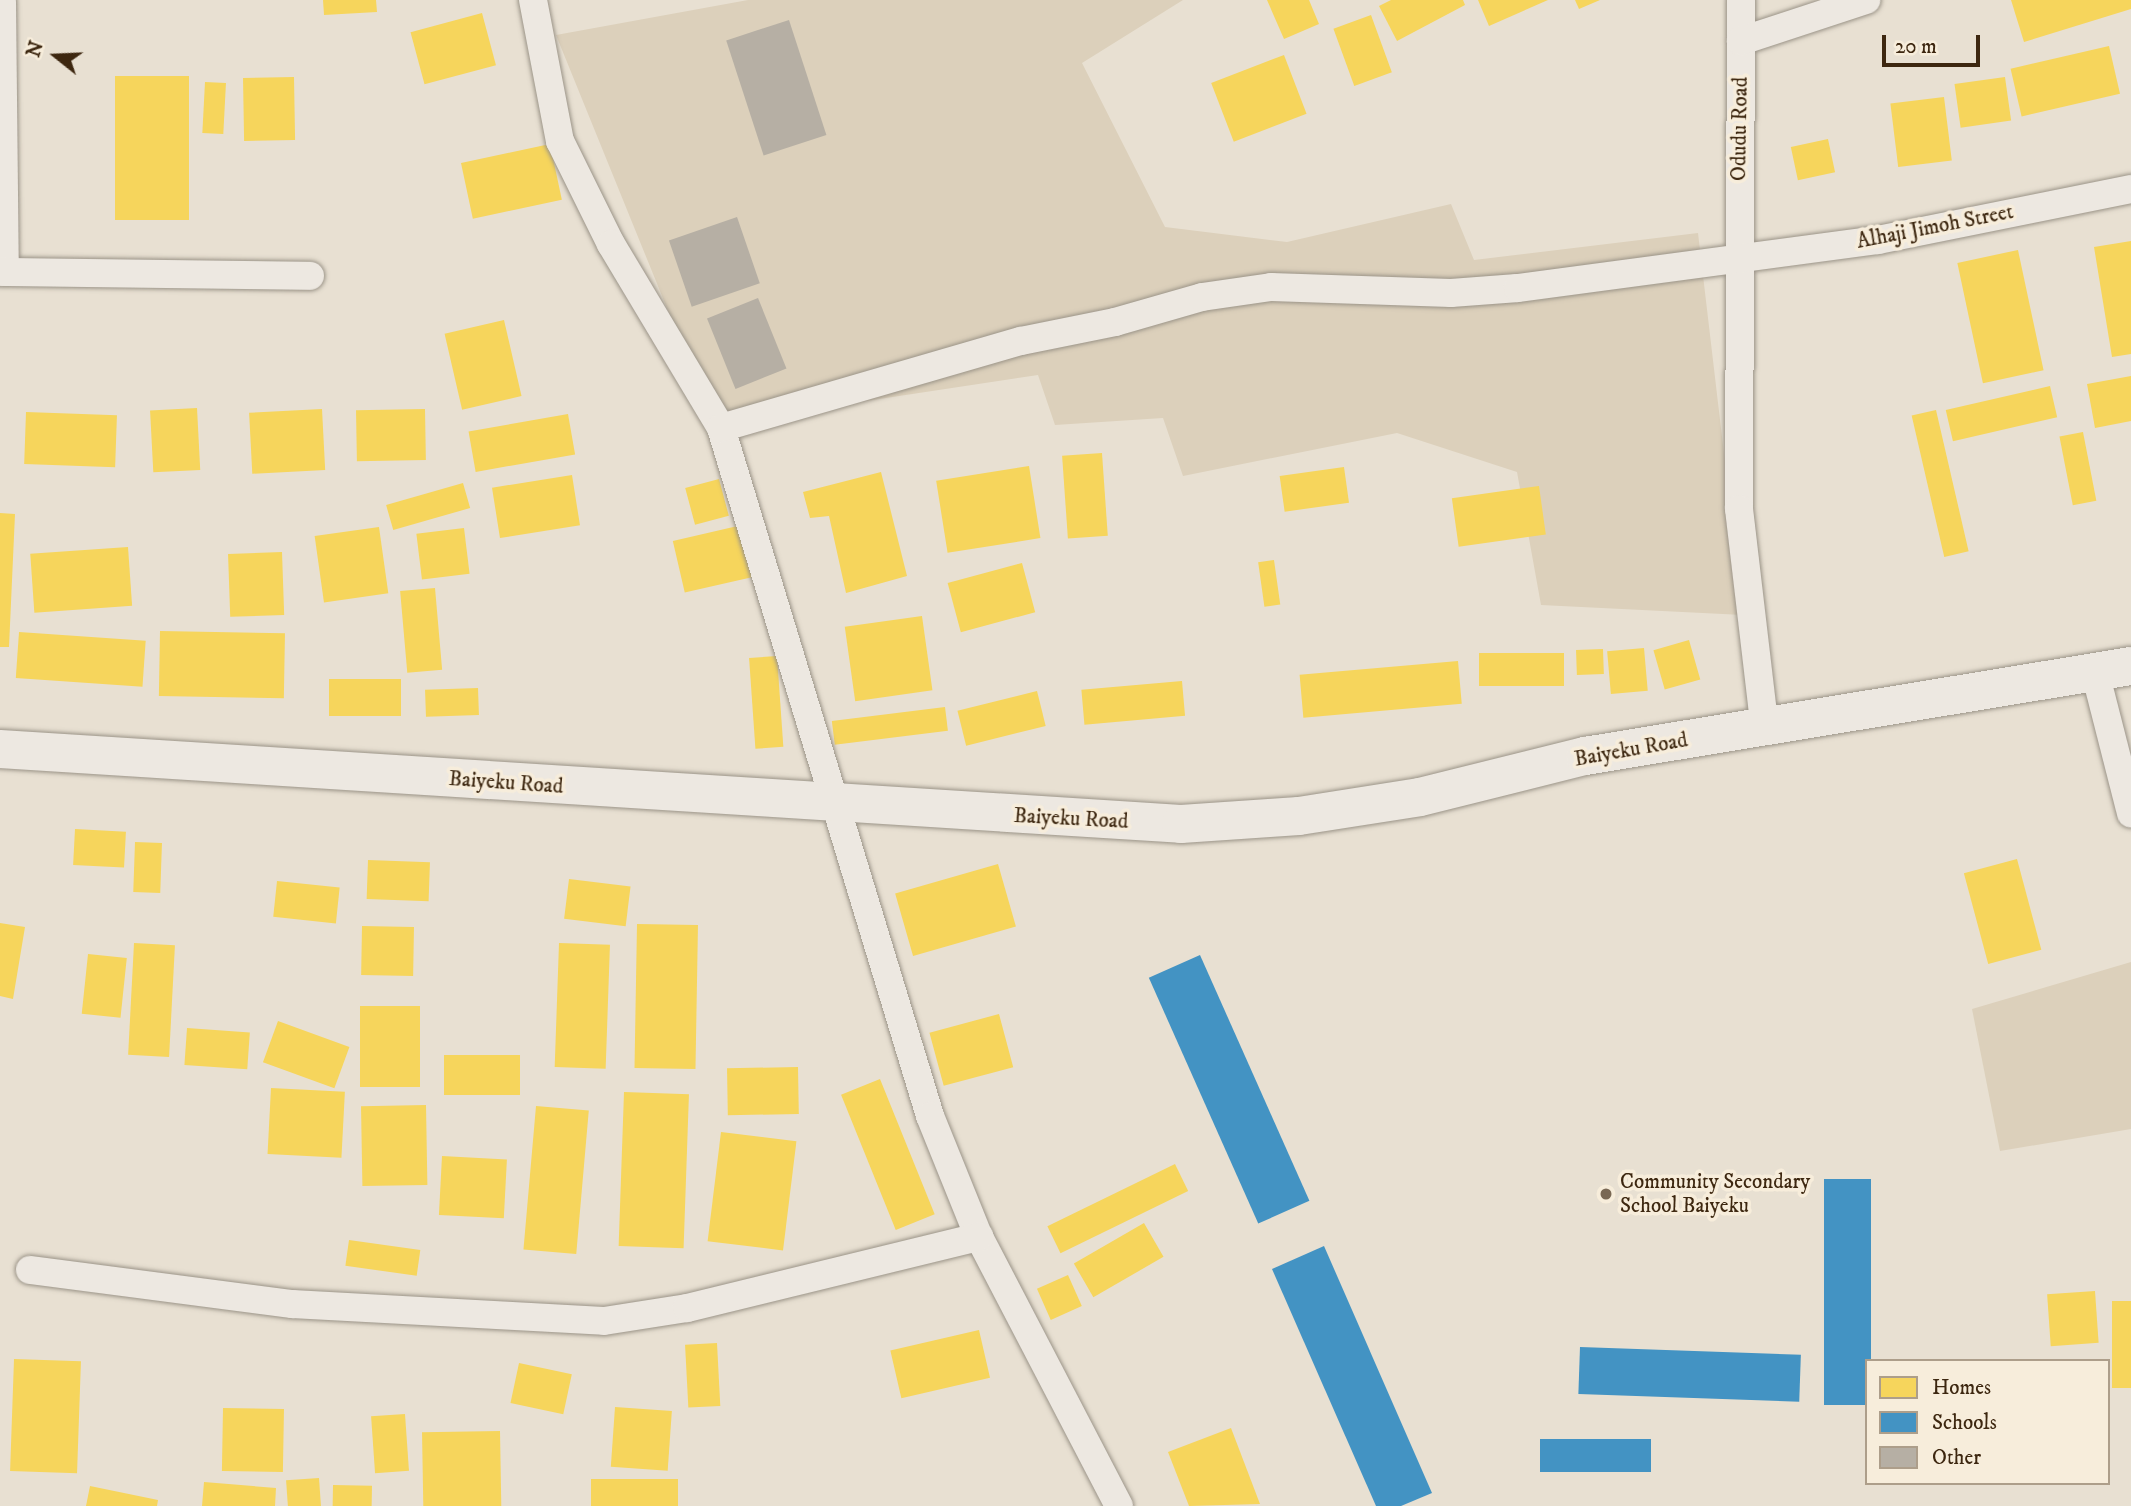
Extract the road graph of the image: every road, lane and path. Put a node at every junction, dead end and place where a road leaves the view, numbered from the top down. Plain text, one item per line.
1 (533, 0) edge
2 (1741, 0) edge
3 (1866, 0) edge
4 (2, 2) edge
5 (1741, 41) junction
6 (2131, 189) edge
7 (1738, 259) junction
8 (2, 272) edge
9 (310, 276) dead end
10 (720, 428) junction
11 (2113, 669) edge
12 (1765, 729) junction
13 (0, 749) edge
14 (835, 805) junction
15 (2131, 813) edge
16 (979, 1237) junction
17 (30, 1270) dead end
18 (1119, 1506) edge

1 - 10 street
2 - 5 street, Odudu Road
3 - 5 street
4 - 8 street
5 - 7 street, Odudu Road
6 - 7 street, Alhaji Jimoh Street
7 - 10 street, Alhaji Jimoh Street
7 - 12 street, Odudu Road
8 - 9 street
10 - 14 street
11 - 12 main road, Baiyeku Road
11 - 15 street
12 - 14 main road, Baiyeku Road
13 - 14 main road, Baiyeku Road
14 - 16 street
16 - 17 street
16 - 18 street

